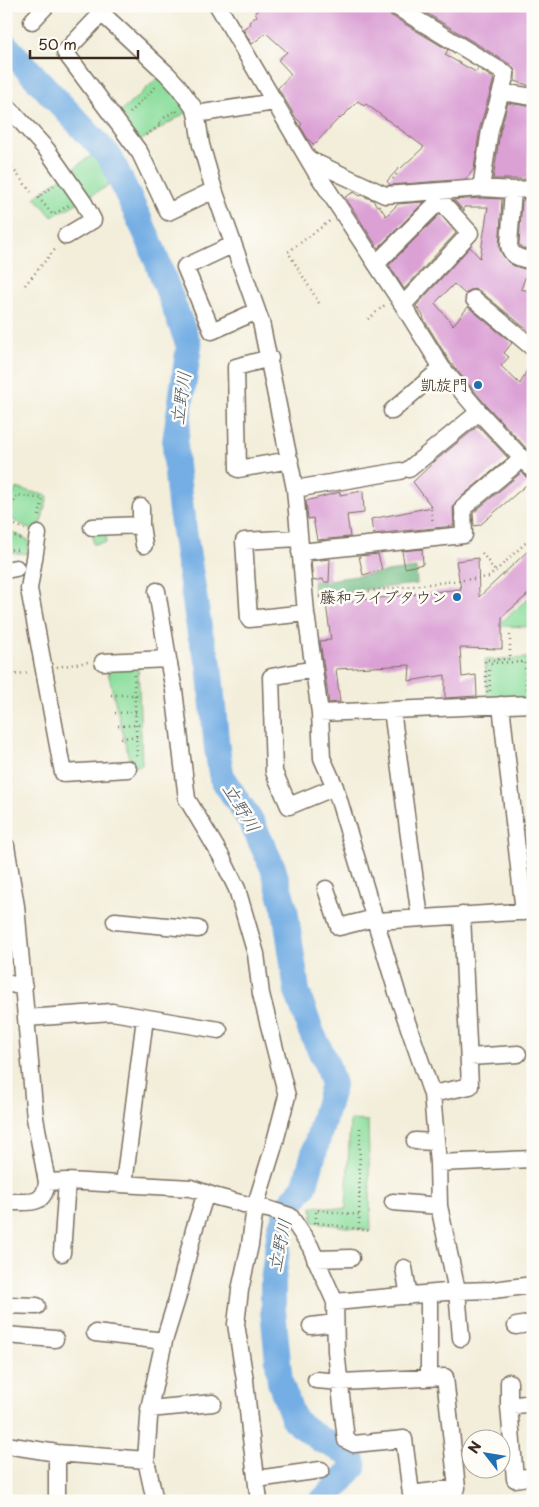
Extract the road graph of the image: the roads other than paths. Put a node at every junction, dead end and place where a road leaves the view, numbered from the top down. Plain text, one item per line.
1 (46, 6) edge
2 (218, 6) edge
3 (395, 6) edge
4 (97, 10) edge
5 (32, 21) dead end
6 (501, 92) junction
7 (533, 97) edge
8 (274, 102) junction
9 (6, 105) edge
10 (196, 114) junction
11 (308, 158) junction
12 (481, 188) junction
13 (533, 189) edge
14 (214, 190) junction
15 (513, 190) junction
16 (440, 196) junction
17 (66, 236) road end
18 (232, 245) junction
19 (533, 261) edge
20 (376, 264) junction
21 (474, 299) dead end
22 (400, 300) junction
23 (258, 311) junction
24 (533, 348) edge
25 (270, 358) junction
26 (442, 368) junction
27 (392, 411) dead end
28 (479, 412) junction
29 (290, 460) junction
30 (527, 465) edge
31 (295, 489) junction
32 (141, 507) dead end
33 (142, 525) junction
34 (92, 527) dead end
35 (32, 533) road end
36 (144, 544) dead end
37 (300, 545) junction
38 (157, 591) dead end
39 (306, 606) junction
40 (168, 659) junction
41 (103, 662) dead end
42 (314, 669) junction
43 (529, 697) edge
44 (492, 701) junction
45 (392, 710) junction
46 (320, 713) junction
47 (133, 764) road end
48 (335, 787) junction
49 (6, 846) edge
50 (8, 863) edge
51 (326, 889) dead end
52 (528, 911) edge
53 (462, 915) junction
54 (420, 918) junction
55 (376, 919) junction
56 (116, 921) dead end
57 (198, 928) dead end
58 (6, 983) edge
59 (24, 987) junction
60 (26, 1018) junction
61 (145, 1018) junction
62 (219, 1030) dead end
63 (518, 1054) dead end
64 (469, 1057) junction
65 (432, 1094) junction
66 (415, 1141) dead end
67 (435, 1142) junction
68 (533, 1159) edge
69 (438, 1164) junction
70 (68, 1181) junction
71 (47, 1182) junction
72 (124, 1184) junction
73 (206, 1193) junction
74 (6, 1202) edge
75 (393, 1202) dead end
76 (439, 1206) junction
77 (261, 1208) junction
78 (62, 1253) dead end
79 (352, 1258) dead end
80 (315, 1259) junction
81 (404, 1268) dead end
82 (533, 1285) edge
83 (457, 1291) junction
84 (429, 1294) junction
85 (409, 1296) junction
86 (335, 1302) junction
87 (6, 1305) edge
88 (36, 1306) dead end
89 (335, 1323) junction
90 (533, 1323) edge
91 (311, 1326) dead end
92 (516, 1326) dead end
93 (95, 1333) dead end
94 (6, 1334) edge
95 (461, 1338) dead end
96 (55, 1339) dead end
97 (164, 1341) junction
98 (429, 1377) junction
99 (316, 1380) dead end
100 (341, 1382) junction
101 (509, 1382) dead end
102 (213, 1403) dead end
103 (533, 1404) edge
104 (509, 1406) junction
105 (149, 1409) junction
106 (6, 1445) edge
107 (57, 1453) junction
108 (146, 1460) junction
109 (321, 1470) dead end
110 (533, 1476) edge
111 (257, 1478) junction
112 (57, 1501) edge
113 (155, 1501) edge
114 (259, 1501) edge

1 - 5 street
2 - 8 street
3 - 6 street
4 - 10 street
4 - 14 street
6 - 7 street
6 - 12 street
8 - 10 street
8 - 11 street
9 - 17 street
10 - 14 street
11 - 16 street
11 - 20 street
12 - 15 street
12 - 16 street
13 - 15 street
14 - 18 street
15 - 19 street
16 - 20 street
16 - 22 street
18 - 23 street
18 - 23 street
20 - 22 street
21 - 24 street
22 - 26 street
23 - 25 street
25 - 29 street
25 - 29 street
26 - 27 street
26 - 28 street
28 - 30 street
28 - 31 street
29 - 31 street
30 - 37 street
31 - 37 street
32 - 33 street
33 - 34 street
33 - 36 street
35 - 47 street
37 - 39 street
37 - 39 street
38 - 40 street
39 - 42 street
40 - 41 street
40 - 77 street
42 - 46 street
42 - 48 street
43 - 44 street
44 - 45 street
44 - 52 street
45 - 46 street
45 - 54 street
46 - 48 street
48 - 55 street
49 - 50 street
50 - 59 street
51 - 55 street
52 - 53 street
53 - 54 street
53 - 64 street
54 - 55 street
55 - 65 street
56 - 57 street
58 - 59 street
59 - 60 street
60 - 61 street
60 - 71 street
61 - 62 street
61 - 72 street
63 - 64 street
64 - 65 street
65 - 67 street
66 - 67 street
67 - 69 street
68 - 69 street
69 - 76 street
70 - 71 street
70 - 72 street
70 - 78 street
71 - 74 street
72 - 73 street
73 - 77 street
73 - 97 street
75 - 76 street
76 - 83 street
77 - 80 street
77 - 111 street
79 - 80 street
80 - 86 street
81 - 85 street
82 - 83 street
83 - 84 street
83 - 95 street
84 - 85 street
84 - 98 street
85 - 86 street
86 - 89 street
87 - 88 street
89 - 91 street
89 - 100 street
90 - 92 street
93 - 97 street
94 - 96 street
97 - 105 street
98 - 100 street
98 - 100 street
99 - 100 street
101 - 104 street
102 - 105 street
103 - 104 street
104 - 110 street
105 - 108 street
106 - 107 street
107 - 108 street
107 - 112 street
108 - 113 street
109 - 111 street
111 - 114 street

